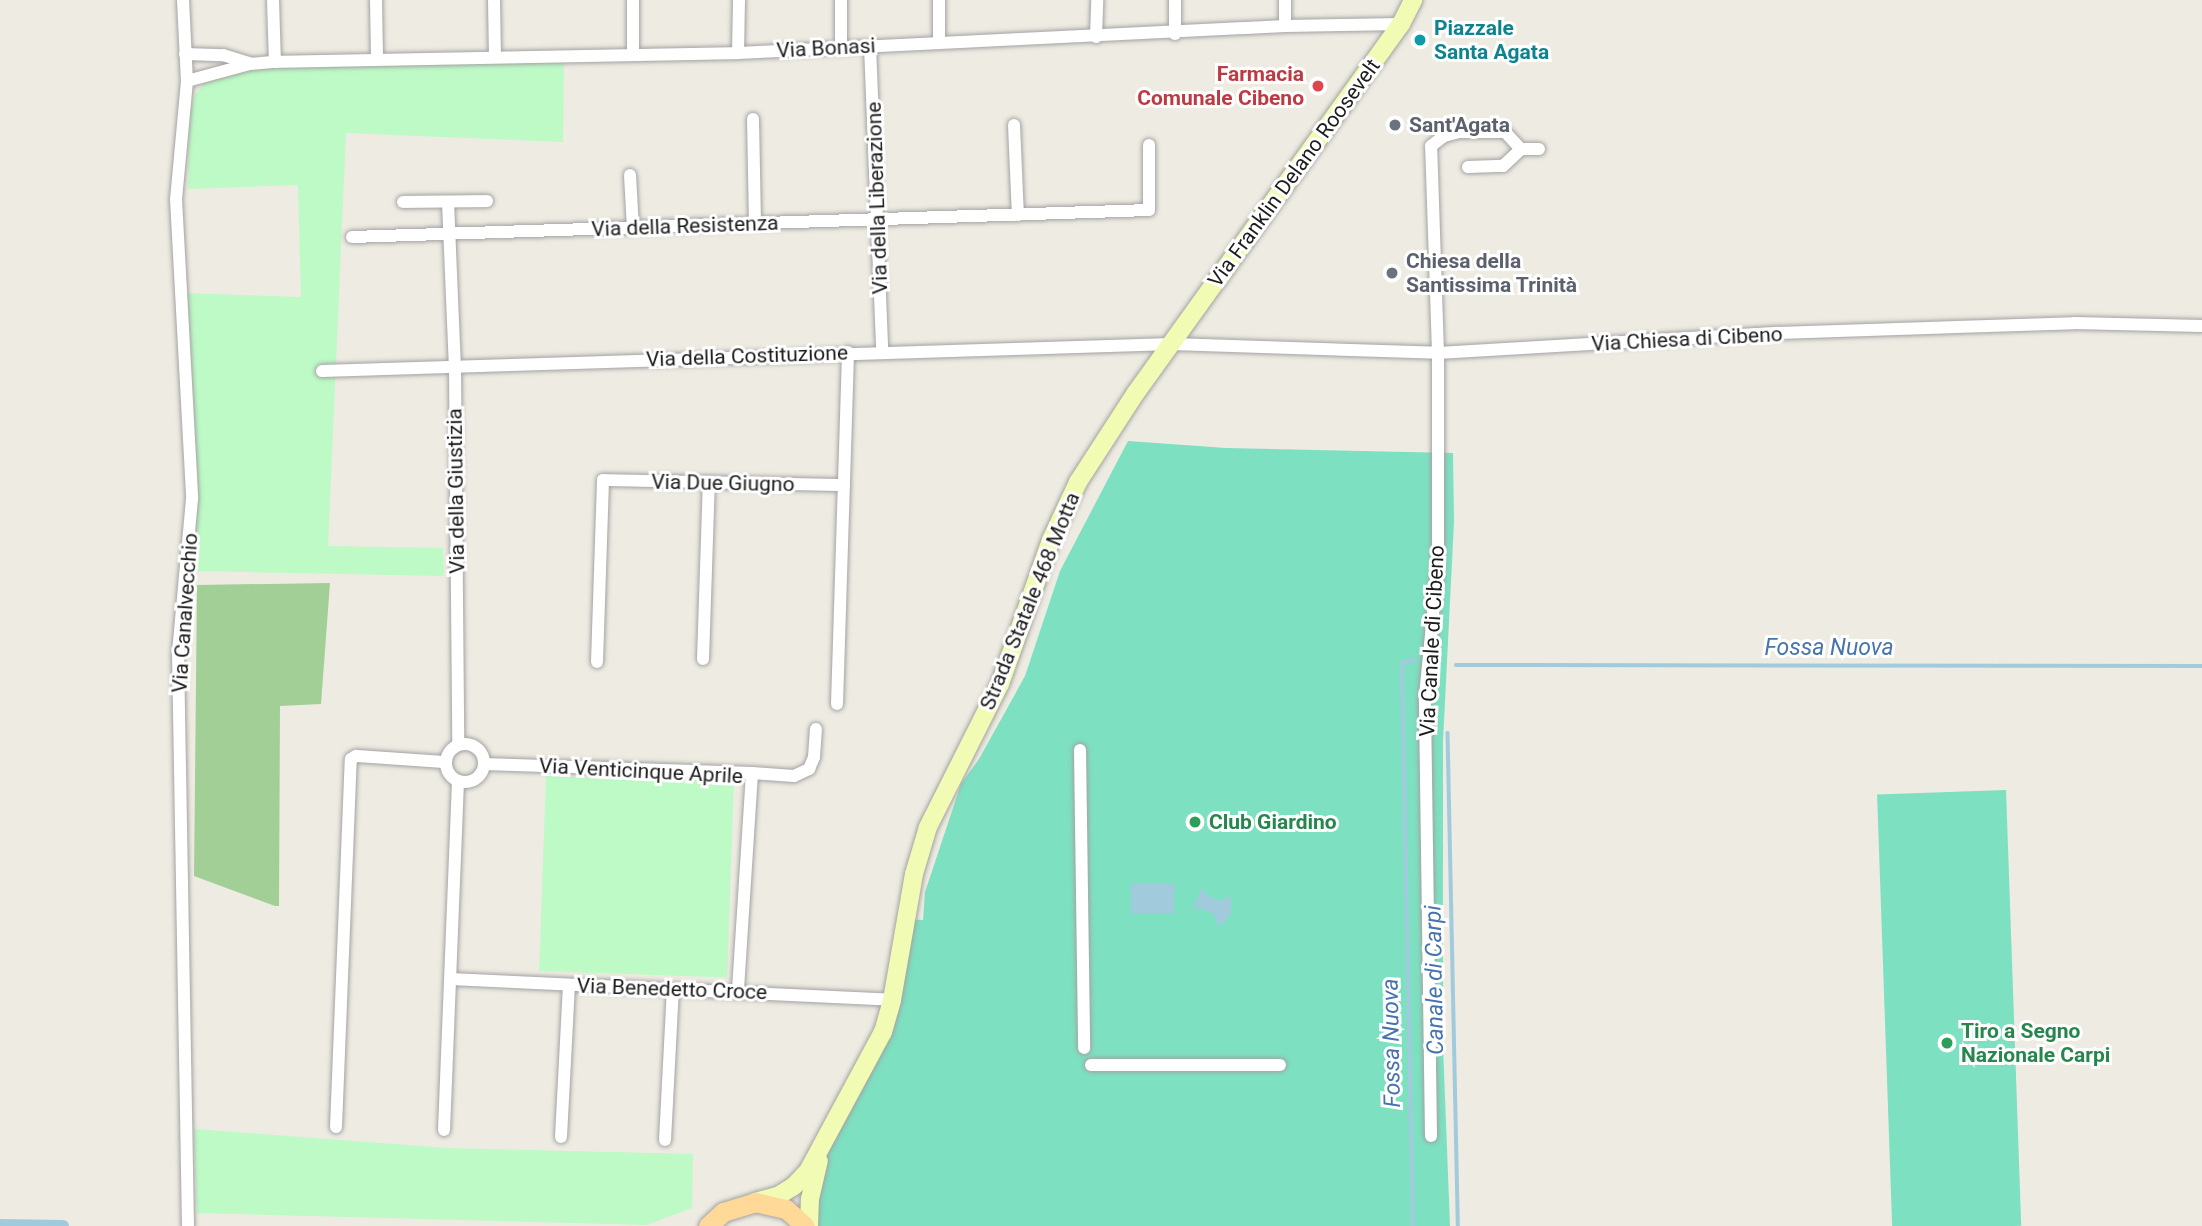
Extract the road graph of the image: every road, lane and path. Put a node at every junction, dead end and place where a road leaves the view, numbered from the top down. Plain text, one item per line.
1 (183, 0) edge
2 (273, 0) edge
3 (376, 0) edge
4 (495, 0) edge
5 (633, 0) edge
6 (739, 0) edge
7 (841, 0) edge
8 (939, 0) edge
9 (1097, 0) edge
10 (1175, 0) edge
11 (1285, 0) edge
12 (1413, 0) edge
13 (1401, 24) junction
14 (1285, 26) junction
15 (1175, 34) junction
16 (1096, 37) junction
17 (939, 43) junction
18 (870, 46) junction
19 (841, 47) junction
20 (738, 53) junction
21 (185, 54) junction
22 (633, 55) junction
23 (495, 57) junction
24 (377, 59) junction
25 (275, 62) junction
26 (250, 64) junction
27 (187, 81) junction
28 (753, 119) dead end
29 (1014, 125) dead end
30 (1149, 145) dead end
31 (1521, 149) junction
32 (1539, 149) dead end
33 (1468, 167) dead end
34 (630, 174) dead end
35 (487, 201) dead end
36 (403, 202) dead end
37 (448, 202) junction
38 (1018, 215) junction
39 (879, 219) junction
40 (755, 223) junction
41 (633, 228) junction
42 (448, 236) junction
43 (352, 237) dead end
44 (2202, 326) edge
45 (1172, 344) junction
46 (882, 351) junction
47 (848, 352) junction
48 (1438, 353) junction
49 (455, 368) junction
50 (322, 371) dead end
51 (709, 482) junction
52 (844, 485) junction
53 (703, 659) dead end
54 (597, 662) dead end
55 (837, 704) dead end
56 (816, 729) dead end
57 (458, 746) junction
58 (1080, 750) dead end
59 (445, 762) junction
60 (484, 764) junction
61 (752, 773) junction
62 (458, 781) junction
63 (451, 979) junction
64 (569, 985) junction
65 (673, 989) junction
66 (738, 991) junction
67 (892, 1000) junction
68 (1084, 1048) dead end
69 (1091, 1065) dead end
70 (1280, 1065) dead end
71 (336, 1126) dead end
72 (444, 1130) dead end
73 (1431, 1136) dead end
74 (561, 1137) dead end
75 (665, 1139) dead end
76 (822, 1149) junction
77 (755, 1202) junction
78 (188, 1222) edge
79 (708, 1226) edge
80 (807, 1226) edge

1 - 21 street, Via Canalvecchio
2 - 25 street
3 - 24 street
4 - 23 street
5 - 22 street
6 - 20 street
7 - 19 street
8 - 17 street
9 - 16 street
10 - 15 street
11 - 14 street
12 - 13 main road, Via Franklin Delano Roosevelt
13 - 14 street, Via Bonasi
13 - 45 main road, Via Franklin Delano Roosevelt
14 - 15 street, Via Bonasi
15 - 16 street, Via Bonasi
16 - 17 street, Via Bonasi
17 - 18 street, Via Bonasi
18 - 19 street, Via Bonasi
18 - 39 street, Via della Liberazione
19 - 20 street, Via Bonasi
20 - 22 street, Via Bonasi
21 - 26 street, Via Bonasi
21 - 27 street, Via Canalvecchio
22 - 23 street, Via Bonasi
23 - 24 street, Via Bonasi
24 - 25 street, Via Bonasi
25 - 26 street, Via Bonasi
26 - 27 street, Via Bonasi
27 - 78 street, Via Canalvecchio
28 - 40 street
29 - 38 street
30 - 38 street, Via della Resistenza
31 - 32 street
31 - 33 street
31 - 48 street, Via Canale di Cibeno
34 - 41 street
35 - 37 street
36 - 37 street
37 - 42 street, Via della Giustizia
38 - 39 street, Via della Resistenza
39 - 40 street, Via della Resistenza
39 - 46 street, Via della Liberazione
40 - 41 street, Via della Resistenza
41 - 42 street, Via della Resistenza
42 - 43 street, Via della Resistenza
42 - 49 street, Via della Giustizia
44 - 48 street, Via Chiesa di Cibeno
45 - 46 street, Via della Costituzione
45 - 48 street, Via Chiesa di Cibeno
45 - 67 main road, Strada Statale 468 Motta
46 - 47 street, Via della Costituzione
47 - 49 street, Via della Costituzione
47 - 52 street
48 - 73 street, Via Canale di Cibeno
49 - 50 street, Via della Costituzione
49 - 57 street, Via della Giustizia
51 - 52 street, Via Due Giugno
51 - 53 street
51 - 54 street, Via Due Giugno
52 - 55 street
56 - 61 street
57 - 59 street
57 - 60 street
58 - 68 street
59 - 62 street
59 - 71 street
60 - 61 street, Via Venticinque Aprile
60 - 62 street
61 - 66 street, Via Venticinque Aprile
62 - 63 street
63 - 64 street, Via Benedetto Croce
63 - 72 street
64 - 65 street, Via Benedetto Croce
64 - 74 street
65 - 66 street, Via Benedetto Croce
65 - 75 street
66 - 67 street, Via Benedetto Croce
67 - 76 main road, Strada Statale 468 Motta
69 - 70 street
76 - 77 main road
76 - 80 main road
77 - 79 main road
77 - 80 main road

